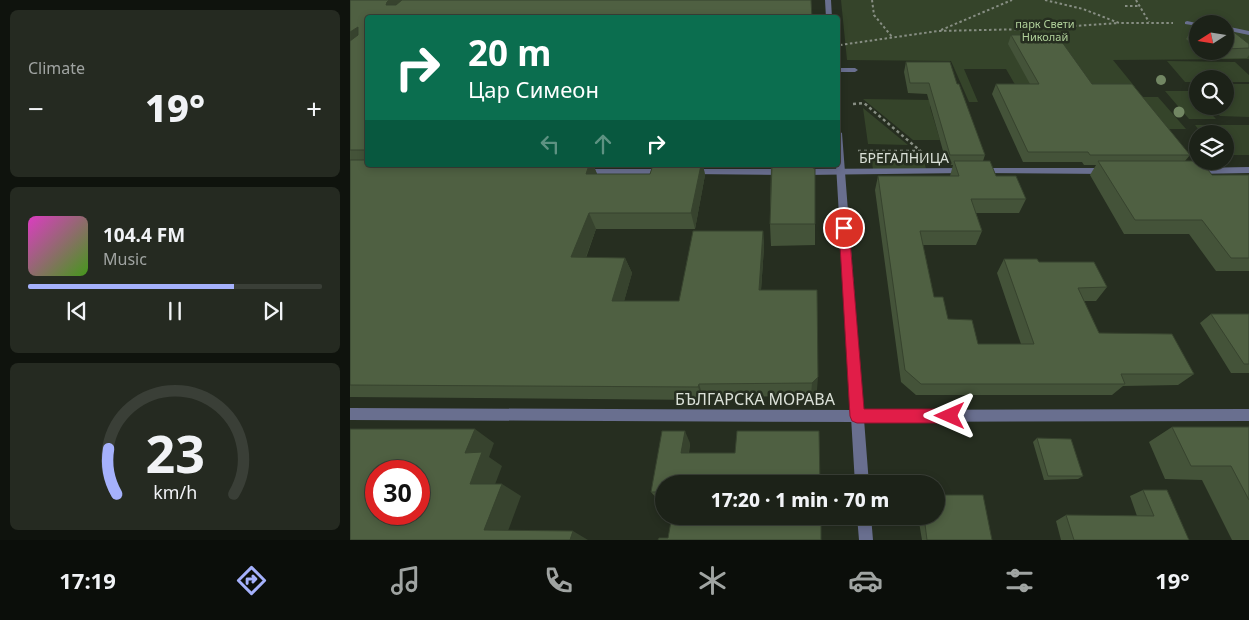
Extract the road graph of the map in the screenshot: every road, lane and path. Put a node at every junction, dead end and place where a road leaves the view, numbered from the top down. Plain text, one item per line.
1 (828, 0) edge
2 (872, 0) edge
3 (1012, 0) edge
4 (1045, 0) edge
5 (1136, 0) edge
6 (1125, 6) dead end
7 (1140, 6) junction
8 (829, 15) edge
9 (1149, 22) junction
10 (1119, 23) junction
11 (1187, 23) edge
12 (1234, 30) edge
13 (938, 31) junction
14 (1249, 33) edge
15 (893, 38) junction
16 (840, 45) dead end
17 (840, 70) edge
18 (855, 70) dead end
19 (853, 104) dead end
20 (858, 150) dead end
21 (921, 151) junction
22 (840, 167) edge
23 (1234, 170) edge
24 (1249, 170) edge
25 (934, 171) junction
26 (1111, 171) edge
27 (576, 172) edge
28 (674, 172) edge
29 (683, 172) edge
30 (840, 172) junction
31 (350, 414) edge
32 (1249, 415) edge
33 (857, 416) junction
34 (861, 475) edge
35 (865, 525) edge
36 (866, 540) edge

1 - 8 street
2 - 15 path
3 - 13 path
4 - 10 path
5 - 7 path
6 - 7 path
7 - 9 path
9 - 10 path
9 - 11 path
10 - 13 path
12 - 14 street
13 - 15 path
15 - 16 path
17 - 18 street
19 - 21 path
20 - 21 path
21 - 25 path
22 - 30 street
23 - 24 street
25 - 26 street, БРЕГАЛНИЦА
25 - 30 street, БРЕГАЛНИЦА
27 - 28 street
29 - 30 street, БРЕГАЛНИЦА
30 - 33 street
31 - 33 street, БЪЛГАРСКА МОРАВА
32 - 33 street, БЪЛГАРСКА МОРАВА
33 - 34 street
35 - 36 street

